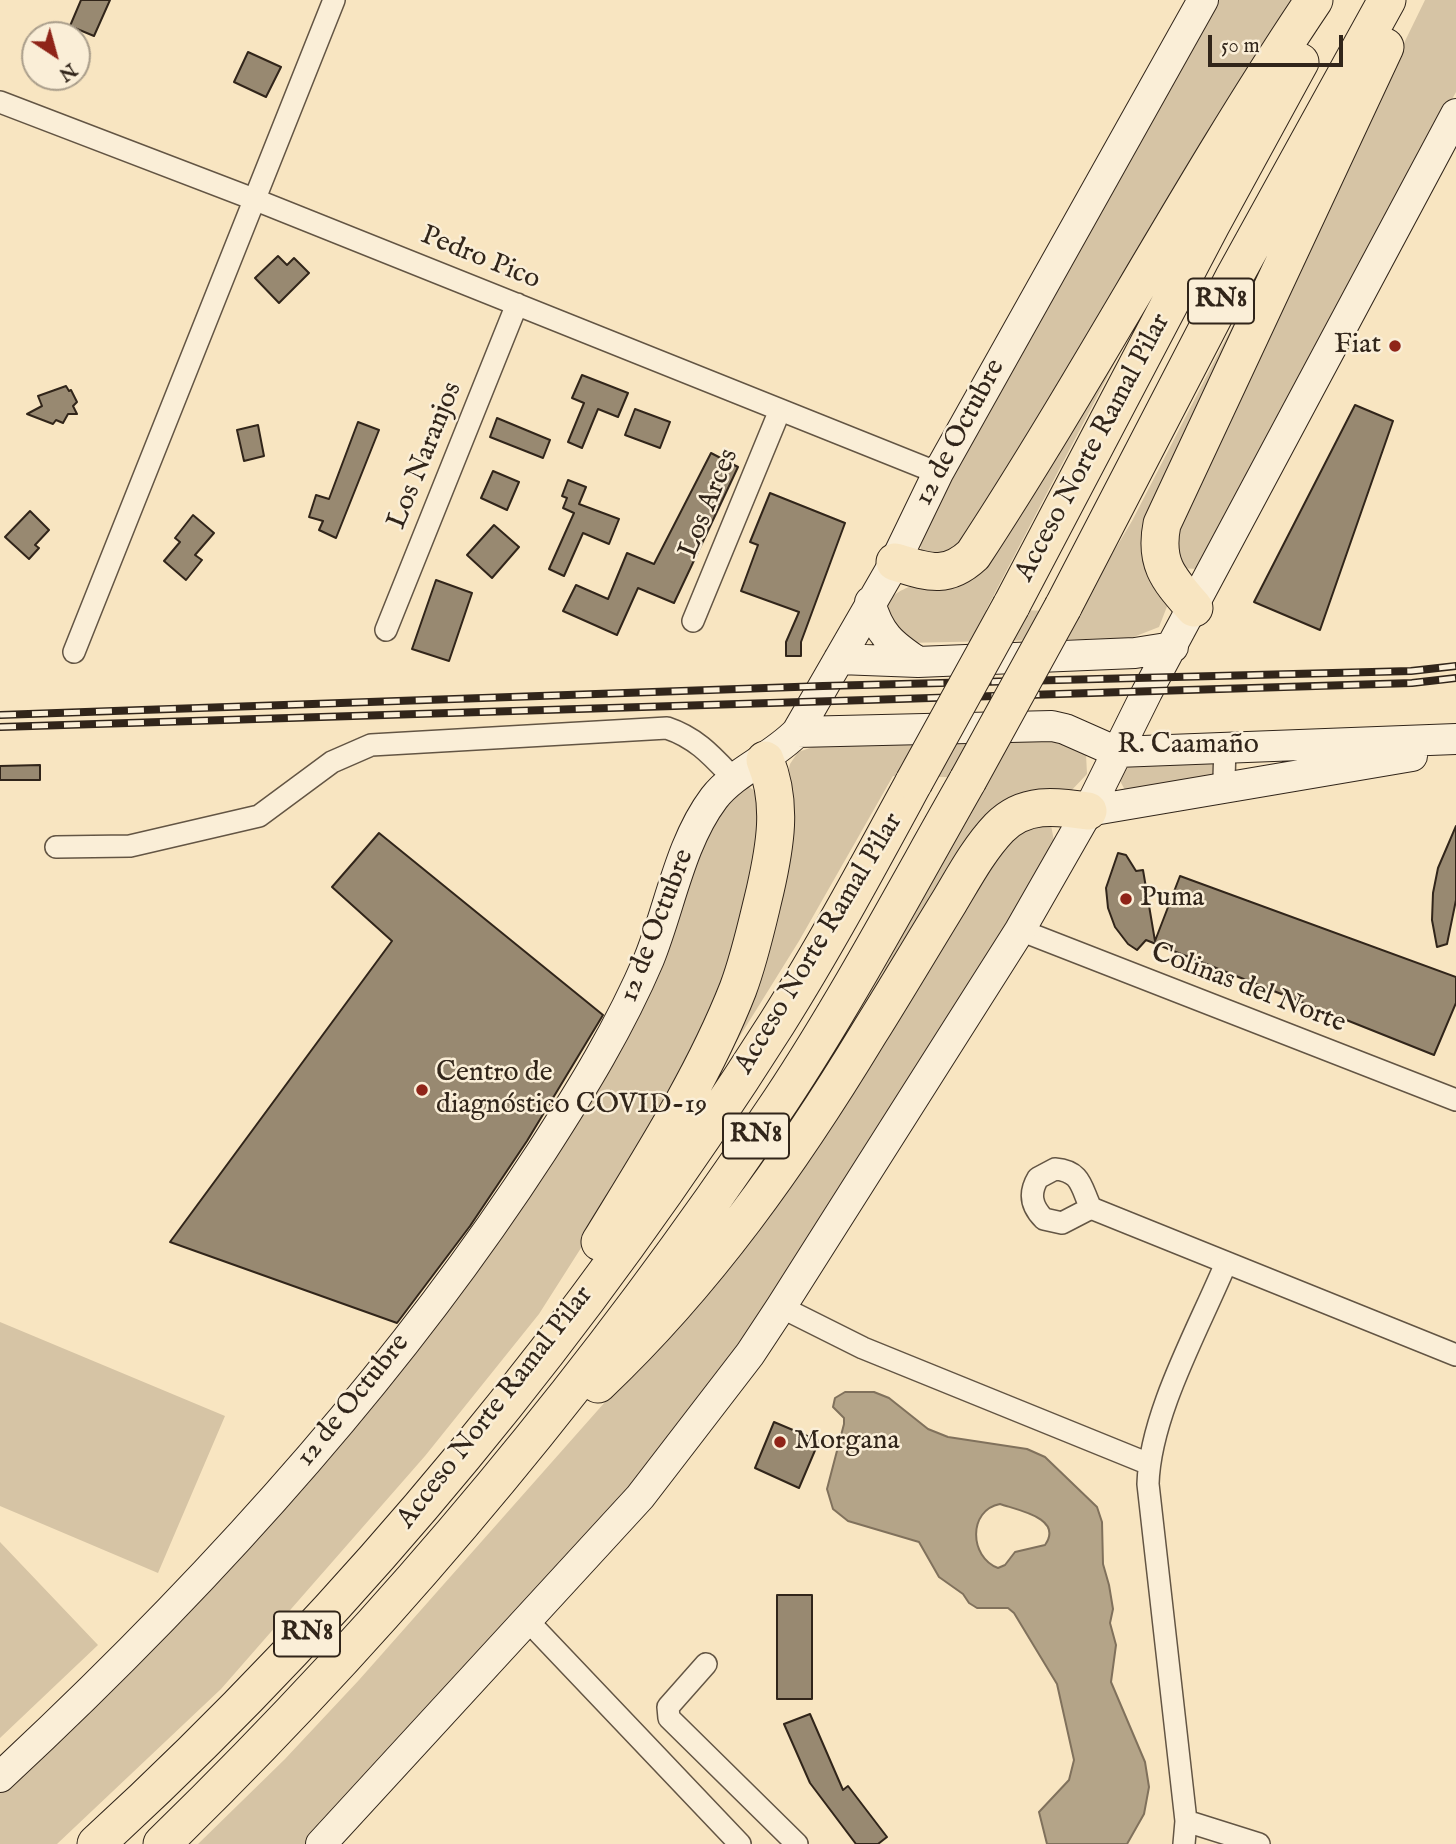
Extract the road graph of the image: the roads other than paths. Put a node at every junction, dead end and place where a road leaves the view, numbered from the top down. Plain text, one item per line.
1 (334, 0) edge
2 (1203, 0) edge
3 (1314, 0) edge
4 (1335, 0) edge
5 (1387, 0) edge
6 (1407, 0) edge
7 (0, 102) edge
8 (1456, 114) edge
9 (256, 200) junction
10 (517, 304) junction
11 (780, 410) junction
12 (937, 472) junction
13 (895, 562) junction
14 (870, 602) junction
15 (1194, 608) junction
16 (693, 621) dead end
17 (386, 629) dead end
18 (1173, 647) junction
19 (74, 652) dead end
20 (839, 659) junction
21 (918, 662) junction
22 (797, 732) junction
23 (1456, 739) edge
24 (1261, 747) junction
25 (1456, 747) edge
26 (1225, 748) junction
27 (1117, 752) junction
28 (765, 760) junction
29 (734, 779) junction
30 (1270, 782) junction
31 (1227, 790) junction
32 (1088, 811) junction
33 (56, 847) dead end
34 (1020, 930) junction
35 (1454, 1092) edge
36 (1091, 1208) dead end
37 (1226, 1263) junction
38 (781, 1307) junction
39 (1456, 1355) edge
40 (502, 1408) junction
41 (1149, 1464) junction
42 (509, 1469) junction
43 (527, 1620) junction
44 (706, 1664) dead end
45 (0, 1777) edge
46 (1186, 1821) junction
47 (96, 1844) edge
48 (162, 1844) edge
49 (321, 1844) edge
50 (740, 1844) edge
51 (797, 1844) edge
52 (1184, 1844) edge
53 (1259, 1844) edge

1 - 9 street
2 - 12 street, 12 de Octubre
3 - 13 highway
4 - 40 highway, Acceso Norte Ramal Pilar / RN8, bridge
5 - 42 highway, Acceso Norte Ramal Pilar / RN8, bridge
6 - 15 highway
7 - 9 street, Pedro Pico
8 - 15 street
9 - 10 street, Pedro Pico
9 - 19 street
10 - 11 street, Pedro Pico
10 - 17 street, Los Naranjos
11 - 12 street, Pedro Pico
11 - 16 street, Los Arces
12 - 13 street, 12 de Octubre
13 - 14 street, 12 de Octubre
14 - 20 street, 12 de Octubre
14 - 21 street
15 - 18 street
18 - 21 street
18 - 27 street
20 - 21 street
20 - 22 street, 12 de Octubre
22 - 27 street, R. Caamaño
22 - 28 street, 12 de Octubre
23 - 24 street, R. Caamaño
24 - 26 street, R. Caamaño
24 - 30 street
25 - 30 street, R. Caamaño
26 - 27 street, R. Caamaño
26 - 31 street
27 - 32 street
28 - 29 street, 12 de Octubre
28 - 40 highway
29 - 33 street
29 - 45 street, 12 de Octubre
30 - 31 street, R. Caamaño
31 - 32 street, R. Caamaño
32 - 34 street
32 - 42 highway
34 - 35 street, Colinas del Norte
34 - 38 street
36 - 37 street
37 - 39 street
37 - 41 street
38 - 41 street
38 - 43 street
40 - 47 highway, Acceso Norte Ramal Pilar / RN8
41 - 46 street
42 - 48 highway, Acceso Norte Ramal Pilar / RN8
43 - 49 street
43 - 50 street
44 - 51 street
46 - 52 street
46 - 53 street

